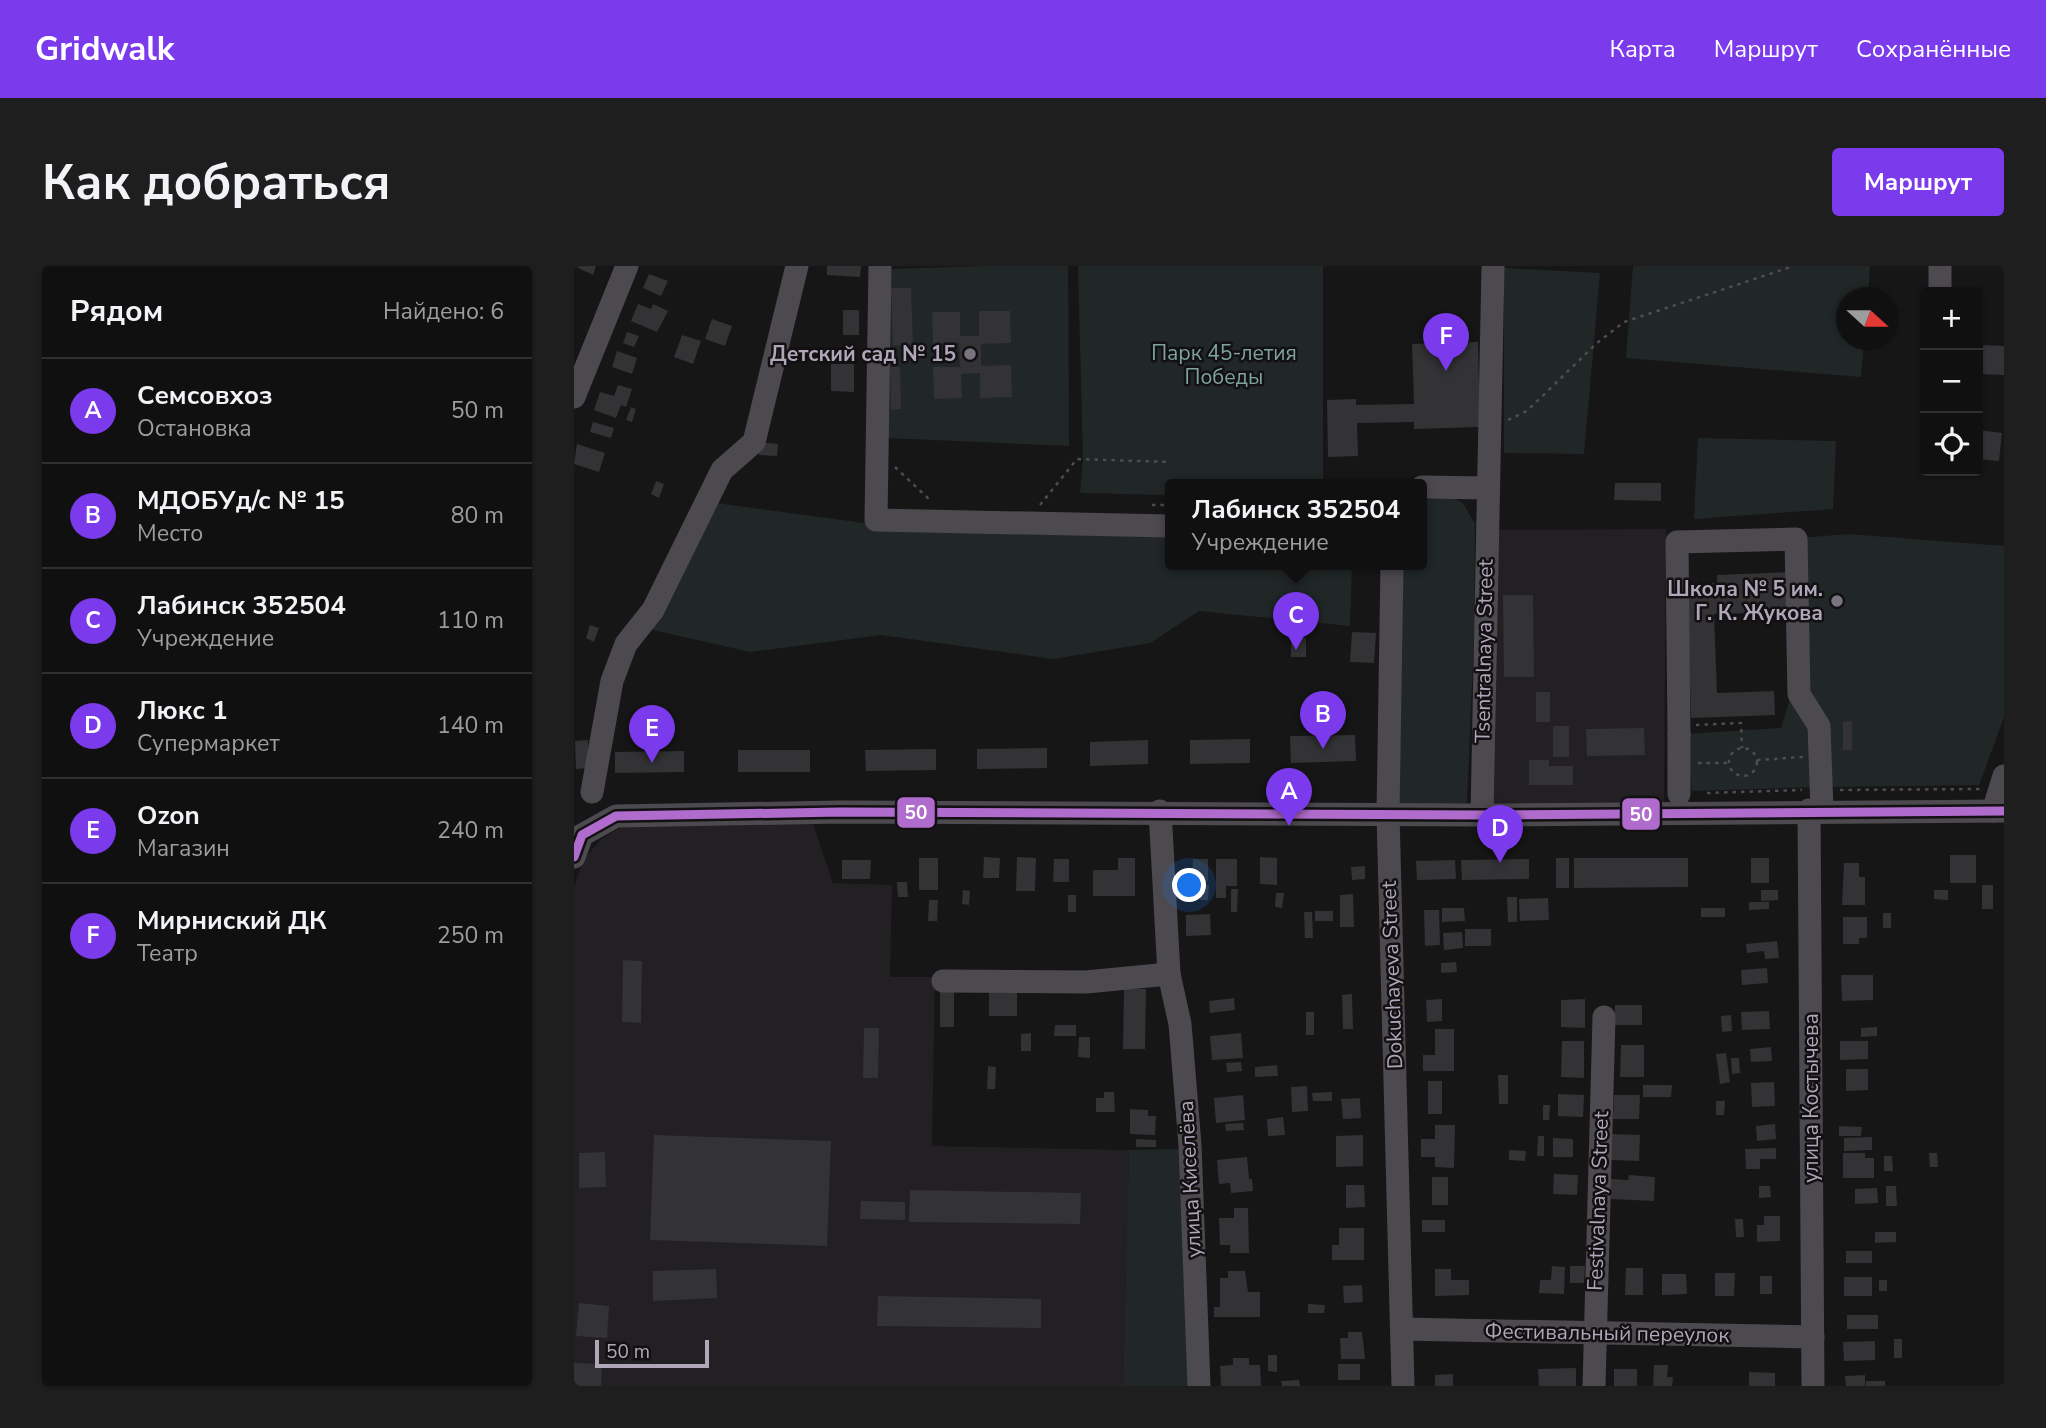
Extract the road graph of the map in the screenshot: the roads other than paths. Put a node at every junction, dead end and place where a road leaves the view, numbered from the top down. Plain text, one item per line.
1 (627, 266) edge
2 (797, 266) edge
3 (880, 266) edge
4 (1493, 266) edge
5 (1940, 266) edge
6 (1940, 287) edge
7 (574, 397) edge
8 (1427, 487) edge
9 (1487, 488) junction
10 (1165, 526) edge
11 (1392, 570) edge
12 (2004, 776) edge
13 (583, 789) edge
14 (1679, 794) dead end
15 (1816, 810) junction
16 (1160, 811) junction
17 (1999, 811) edge
18 (1388, 814) junction
19 (1482, 815) junction
20 (616, 816) junction
21 (574, 857) edge
22 (1169, 974) junction
23 (943, 981) dead end
24 (1604, 1017) dead end
25 (1402, 1329) junction
26 (1593, 1334) junction
27 (1813, 1337) junction
28 (1199, 1386) edge
29 (1403, 1386) edge
30 (1594, 1386) edge
31 (1814, 1386) edge

1 - 7 street
2 - 13 street
3 - 10 street
4 - 9 street, Tsentralnaya Street
5 - 6 street
8 - 9 street
9 - 19 street, Tsentralnaya Street
11 - 18 street, Dokuchayeva Street
12 - 17 street
13 - 20 street
14 - 15 street, улица Костычева
15 - 17 street
15 - 19 street
15 - 27 street, улица Костычева
16 - 18 street
16 - 20 street
16 - 22 street, улица Киселёва
18 - 19 street
18 - 25 street, Dokuchayeva Street
20 - 21 street
22 - 23 street
22 - 28 street, улица Киселёва
24 - 26 street, Festivalnaya Street
25 - 26 street, Фестивальный переулок
25 - 29 street, Dokuchayeva Street
26 - 27 street, Фестивальный переулок
26 - 30 street, Festivalnaya Street
27 - 31 street, улица Костычева

